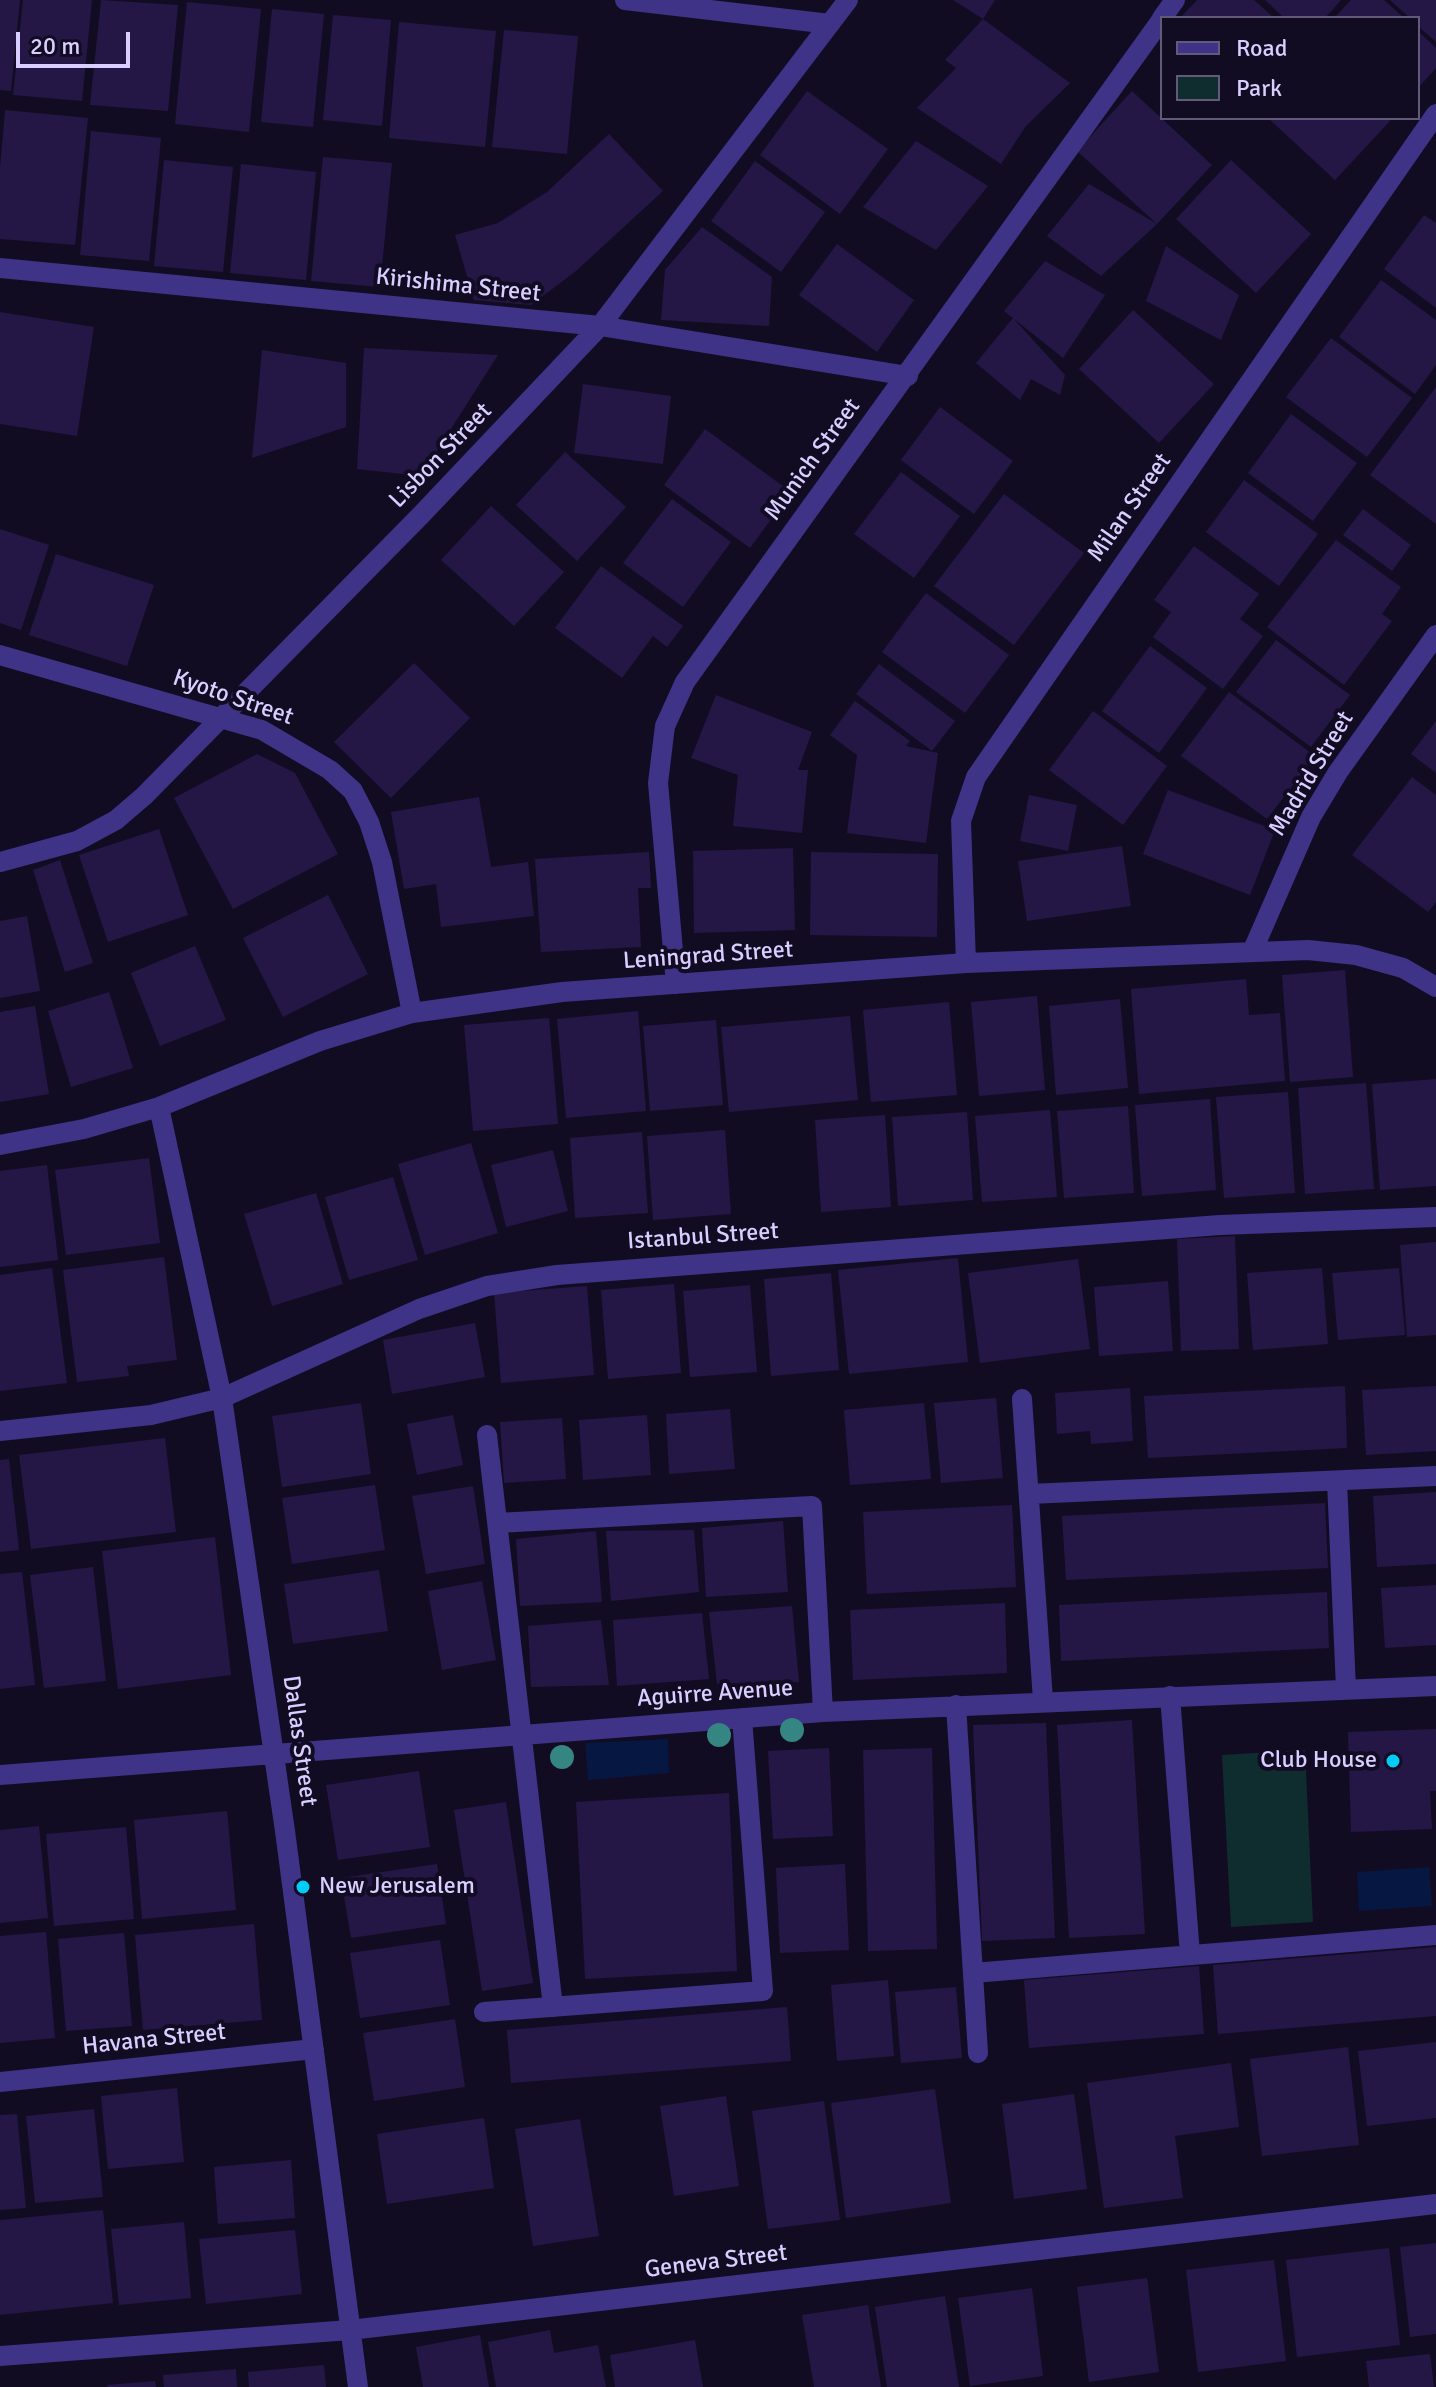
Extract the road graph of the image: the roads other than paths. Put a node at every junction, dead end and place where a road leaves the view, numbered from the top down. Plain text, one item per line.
1 (625, 0) edge
2 (848, 0) edge
3 (1160, 21) edge
4 (830, 24) junction
5 (1436, 114) edge
6 (0, 268) edge
7 (600, 326) junction
8 (908, 376) junction
9 (1436, 635) edge
10 (0, 655) edge
11 (222, 717) junction
12 (0, 862) edge
13 (1252, 952) junction
14 (966, 963) junction
15 (676, 984) junction
16 (1436, 987) edge
17 (412, 1013) junction
18 (159, 1107) junction
19 (0, 1145) edge
20 (1436, 1217) edge
21 (222, 1398) junction
22 (1022, 1399) dead end
23 (0, 1431) edge
24 (487, 1435) dead end
25 (1436, 1476) edge
26 (1337, 1481) junction
27 (1029, 1494) junction
28 (497, 1523) junction
29 (1436, 1686) edge
30 (1346, 1689) junction
31 (1170, 1696) junction
32 (1043, 1700) junction
33 (956, 1705) junction
34 (823, 1712) junction
35 (742, 1718) junction
36 (521, 1734) junction
37 (274, 1753) junction
38 (0, 1775) edge
39 (1436, 1935) edge
40 (1190, 1955) junction
41 (973, 1973) junction
42 (553, 2007) junction
43 (484, 2012) dead end
44 (314, 2049) junction
45 (978, 2053) dead end
46 (0, 2082) edge
47 (1436, 2204) edge
48 (350, 2330) junction
49 (0, 2356) edge
50 (358, 2387) edge

1 - 4 street
2 - 4 street, Lisbon Street
3 - 8 street, Munich Street
4 - 7 street, Lisbon Street
5 - 14 street, Milan Street
6 - 7 street, Kirishima Street
7 - 8 street, Kirishima Street
7 - 11 street, Lisbon Street
8 - 15 street, Munich Street
9 - 13 street, Madrid Street
10 - 11 street, Kyoto Street
11 - 12 street, Lisbon Street
11 - 17 street, Kyoto Street
13 - 14 street, Leningrad Street
13 - 16 street, Leningrad Street
14 - 15 street, Leningrad Street
15 - 17 street, Leningrad Street
17 - 18 street, Leningrad Street
18 - 19 street, Leningrad Street
18 - 21 street, Dallas Street
20 - 21 street, Istanbul Street
21 - 23 street, Istanbul Street
21 - 37 street, Dallas Street
22 - 27 street
24 - 28 street
25 - 26 street
26 - 27 street
26 - 30 street
27 - 32 street
28 - 34 street
28 - 36 street
29 - 30 street, Aguirre Avenue
30 - 31 street, Aguirre Avenue
31 - 32 street, Aguirre Avenue
31 - 40 street
32 - 33 street, Aguirre Avenue
33 - 34 street, Aguirre Avenue
33 - 41 street
34 - 35 street, Aguirre Avenue
35 - 36 street, Aguirre Avenue
35 - 42 street
36 - 37 street, Aguirre Avenue
36 - 42 street
37 - 38 street, Aguirre Avenue
37 - 44 street, Dallas Street
39 - 40 street
40 - 41 street
41 - 45 street
42 - 43 street
44 - 46 street, Havana Street
44 - 48 street, Dallas Street
47 - 48 street, Geneva Street
48 - 49 street, Geneva Street
48 - 50 street, Dallas Street

